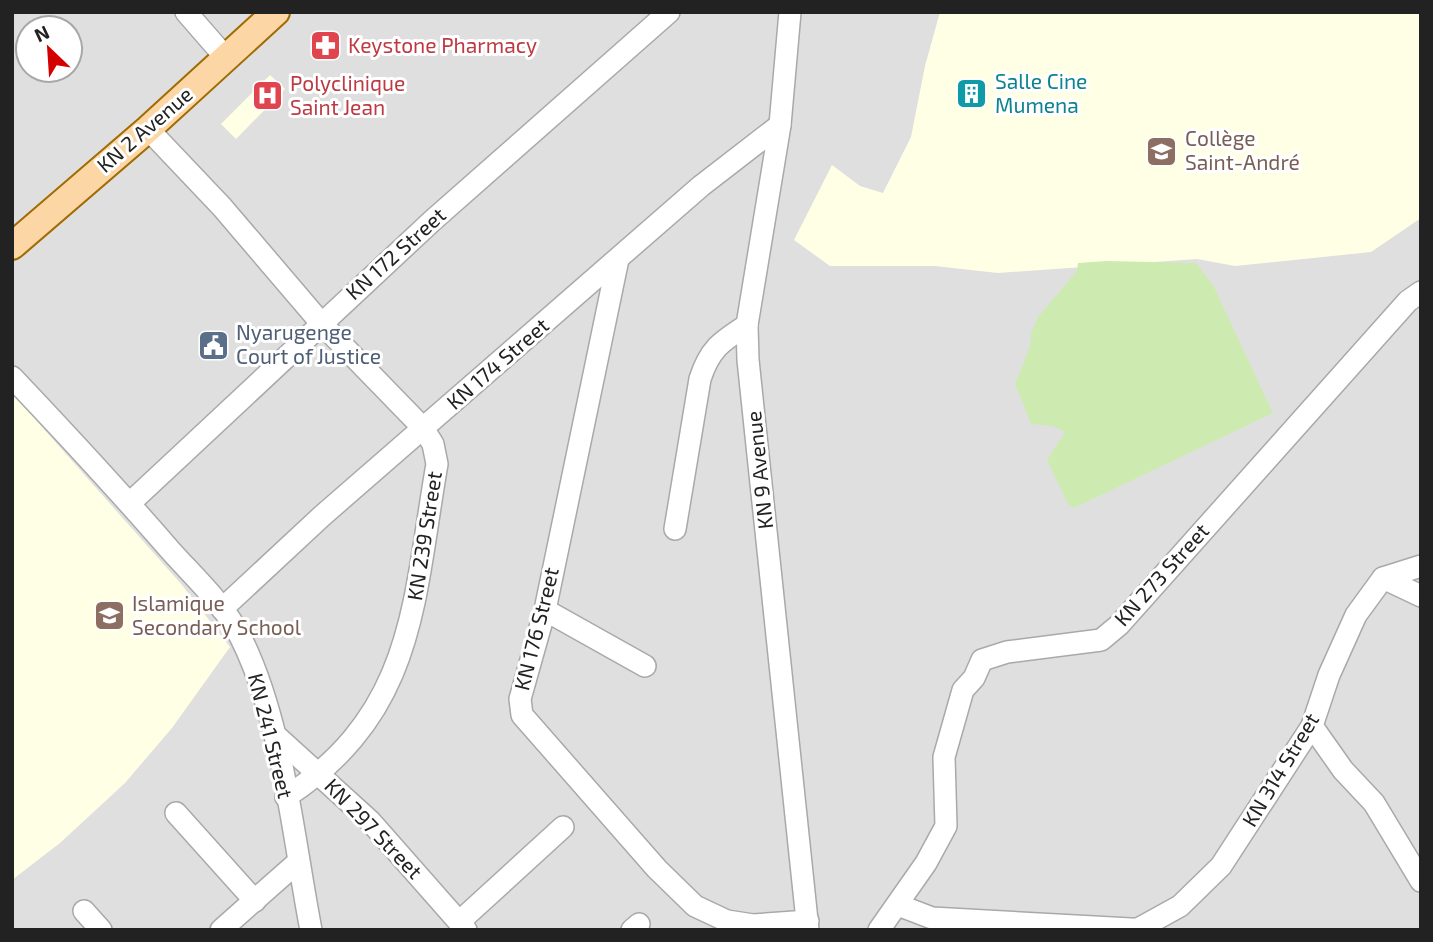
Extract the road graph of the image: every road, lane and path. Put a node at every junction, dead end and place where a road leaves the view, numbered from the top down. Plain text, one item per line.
1 (186, 12) edge
2 (276, 12) edge
3 (669, 12) edge
4 (790, 12) edge
5 (226, 58) junction
6 (780, 125) junction
7 (148, 129) junction
8 (12, 246) edge
9 (618, 259) junction
10 (1421, 292) edge
11 (321, 323) junction
12 (747, 325) junction
13 (12, 377) edge
14 (423, 428) junction
15 (130, 503) junction
16 (675, 529) dead end
17 (1421, 566) edge
18 (1383, 578) junction
19 (1421, 596) edge
20 (222, 609) junction
21 (545, 610) junction
22 (645, 666) dead end
23 (1312, 726) junction
24 (274, 734) junction
25 (321, 775) junction
26 (286, 797) junction
27 (176, 813) dead end
28 (563, 827) dead end
29 (298, 862) junction
30 (1421, 881) edge
31 (255, 901) junction
32 (898, 905) junction
33 (85, 911) dead end
34 (808, 925) edge
35 (463, 926) edge
36 (1145, 929) edge
37 (101, 930) edge
38 (221, 930) edge
39 (311, 930) edge
40 (879, 930) edge

1 - 5 street
2 - 5 main road, KN 2 Avenue
3 - 11 street, KN 172 Street
4 - 6 street, KN 9 Avenue
5 - 7 main road, KN 2 Avenue
6 - 9 street, KN 174 Street
6 - 12 street, KN 9 Avenue
7 - 8 main road, KN 2 Avenue
7 - 11 street, KN 239 Street
9 - 14 street, KN 174 Street
9 - 21 street, KN 176 Street
10 - 32 street, KN 273 Street
11 - 14 street, KN 239 Street
11 - 15 street, KN 172 Street
12 - 16 street
12 - 34 street, KN 9 Avenue
13 - 15 street, KN 241 Street
14 - 20 street, KN 174 Street
14 - 25 street, KN 239 Street
15 - 20 street, KN 241 Street
17 - 18 street
18 - 19 street
18 - 23 street, KN 314 Street
20 - 24 street, KN 241 Street
21 - 22 street
21 - 34 street, KN 176 Street
23 - 30 street
23 - 36 street, KN 314 Street
24 - 25 street, KN 297 Street
24 - 26 street, KN 241 Street
25 - 26 street, KN 239 Street
25 - 35 street, KN 297 Street
26 - 29 street, KN 241 Street
27 - 31 street
28 - 35 street
29 - 31 street
29 - 39 street, KN 241 Street
31 - 38 street
32 - 36 street
32 - 40 street, KN 273 Street
33 - 37 street

